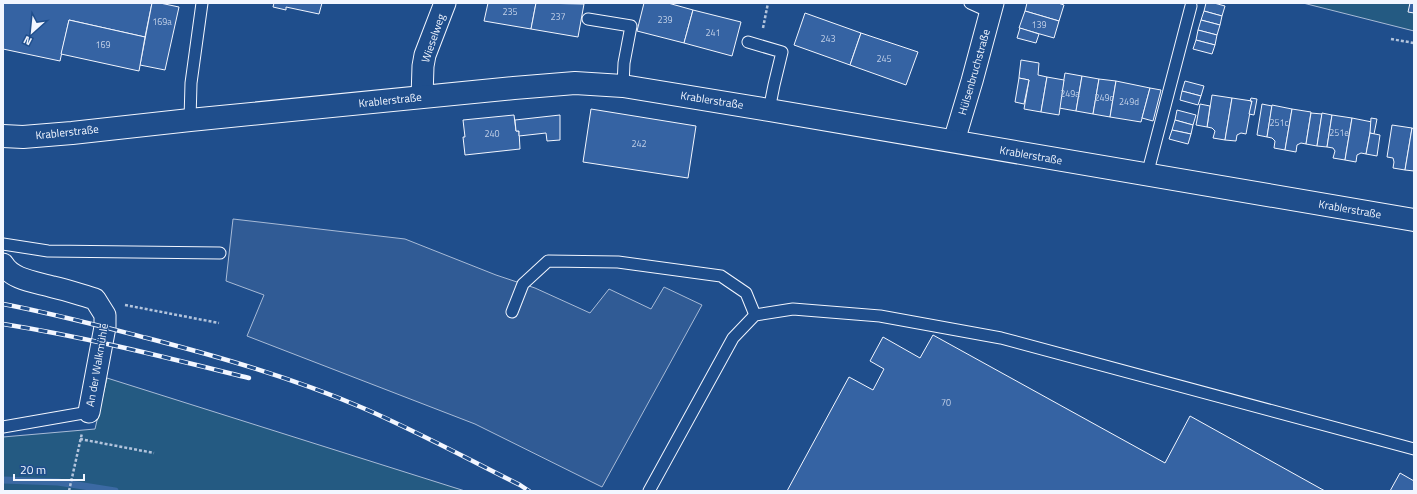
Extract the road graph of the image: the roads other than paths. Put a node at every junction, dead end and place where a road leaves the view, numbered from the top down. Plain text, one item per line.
1 (202, 3) edge
2 (445, 3) edge
3 (970, 3) edge
4 (1191, 6) dead end
5 (992, 7) edge
6 (588, 19) dead end
7 (748, 42) dead end
8 (623, 86) junction
9 (422, 97) junction
10 (769, 110) junction
11 (190, 120) junction
12 (3, 136) edge
13 (954, 142) junction
14 (1147, 175) junction
15 (1414, 220) edge
16 (3, 244) edge
17 (220, 253) dead end
18 (3, 264) edge
19 (512, 312) dead end
20 (755, 315) junction
21 (88, 412) joint
22 (3, 427) edge
23 (1414, 449) edge
24 (648, 491) edge

1 - 11 lane
2 - 9 street, Wieselweg
3 - 5 lane
4 - 14 lane
5 - 13 street, Hülsenbruchstraße
6 - 8 lane
7 - 10 lane
8 - 9 street, Krablerstraße
8 - 10 street, Krablerstraße
9 - 11 street, Krablerstraße
10 - 13 street, Krablerstraße
11 - 12 street, Krablerstraße
13 - 14 street, Krablerstraße
14 - 15 street, Krablerstraße
16 - 17 lane
18 - 21 street, An der Walkmühle
19 - 20 lane
20 - 23 lane
20 - 24 lane
21 - 22 lane

